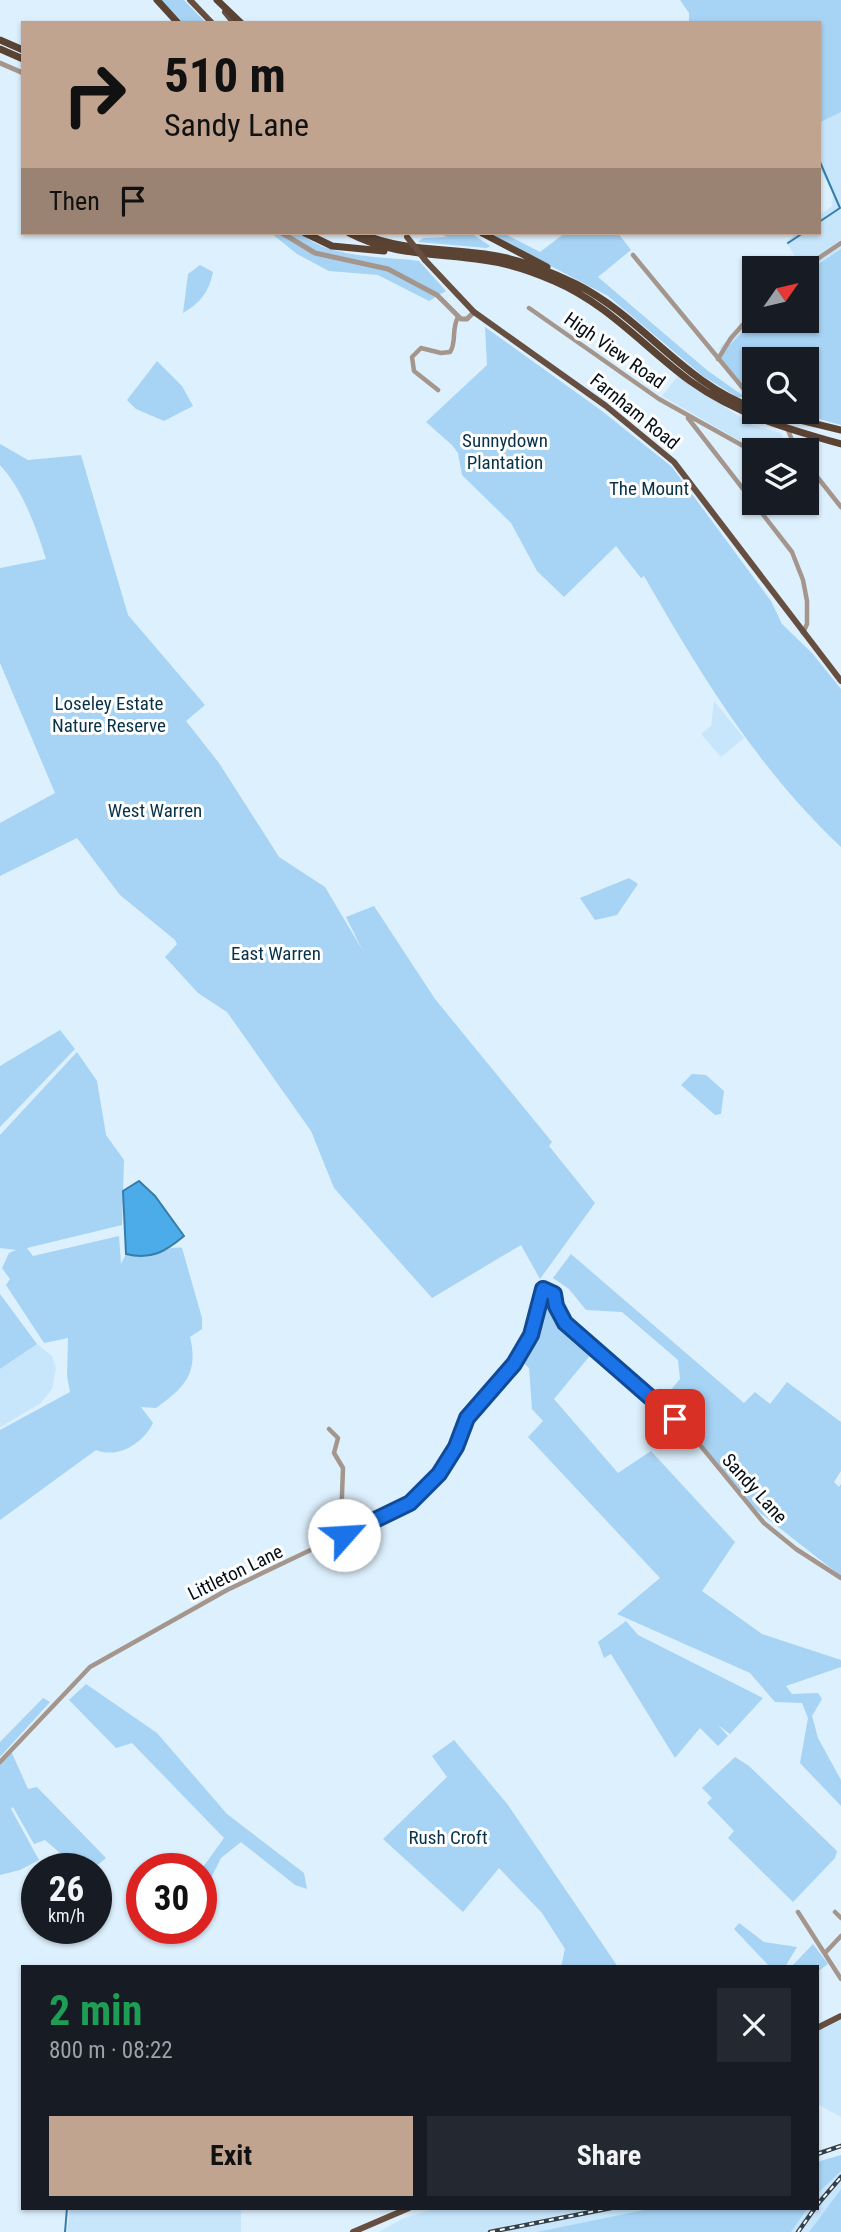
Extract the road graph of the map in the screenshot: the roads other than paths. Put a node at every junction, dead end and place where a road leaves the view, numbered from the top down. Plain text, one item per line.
1 (157, 0) edge
2 (190, 0) edge
3 (216, 0) edge
4 (204, 1) edge
5 (196, 6) junction
6 (176, 21) edge
7 (210, 21) edge
8 (232, 21) edge
9 (239, 21) edge
10 (0, 40) edge
11 (0, 49) edge
12 (21, 49) edge
13 (21, 58) edge
14 (0, 62) edge
15 (21, 72) edge
16 (285, 235) edge
17 (310, 235) edge
18 (353, 235) edge
19 (366, 235) edge
20 (405, 235) edge
21 (486, 235) edge
22 (841, 243) edge
23 (409, 254) junction
24 (633, 254) dead end
25 (819, 258) edge
26 (568, 280) junction
27 (529, 308) dead end
28 (474, 312) junction
29 (458, 317) junction
30 (742, 325) edge
31 (718, 359) junction
32 (742, 387) edge
33 (438, 390) dead end
34 (742, 405) edge
35 (742, 406) edge
36 (685, 415) junction
37 (703, 424) junction
38 (777, 424) edge
39 (816, 424) edge
40 (697, 430) junction
41 (788, 430) junction
42 (841, 430) edge
43 (790, 438) edge
44 (841, 444) edge
45 (742, 445) edge
46 (819, 480) edge
47 (841, 508) edge
48 (803, 633) junction
49 (841, 681) edge
50 (543, 1289) joint
51 (328, 1429) dead end
52 (318, 1523) dead end
53 (344, 1535) junction
54 (334, 1539) junction
55 (841, 1578) edge
56 (0, 1762) edge
57 (798, 1912) dead end
58 (835, 1912) dead end
59 (841, 1918) edge
60 (841, 1936) edge
61 (825, 1953) junction
62 (841, 1979) edge
63 (841, 2016) edge
64 (819, 2027) edge
65 (404, 2210) edge
66 (355, 2231) edge

1 - 6 highway
2 - 5 main road
3 - 8 main road
3 - 9 highway
4 - 5 main road
5 - 7 main road
10 - 12 highway
11 - 13 highway
14 - 15 street
16 - 29 street
17 - 23 highway
18 - 23 highway
19 - 26 highway
20 - 28 main road, Farnham Road, bridge
21 - 26 highway
22 - 25 street
23 - 35 highway
24 - 31 street
26 - 34 highway
27 - 36 street, High View Road
28 - 29 street
28 - 48 main road, Farnham Road
29 - 33 street
30 - 31 street
31 - 32 street
36 - 37 street, High View Road
36 - 40 street, High View Road
37 - 40 street
37 - 45 street, High View Road
38 - 41 highway
39 - 42 highway
40 - 48 street, High View Road
41 - 43 street
41 - 44 highway
46 - 47 street
48 - 49 main road, Farnham Road
50 - 53 street, Littleton Lane
50 - 55 street, Sandy Lane
51 - 53 street
52 - 54 street
53 - 54 street, Littleton Lane
54 - 56 street, Littleton Lane
57 - 61 street
58 - 59 street
60 - 61 street
61 - 62 street
63 - 64 main road
65 - 66 main road

